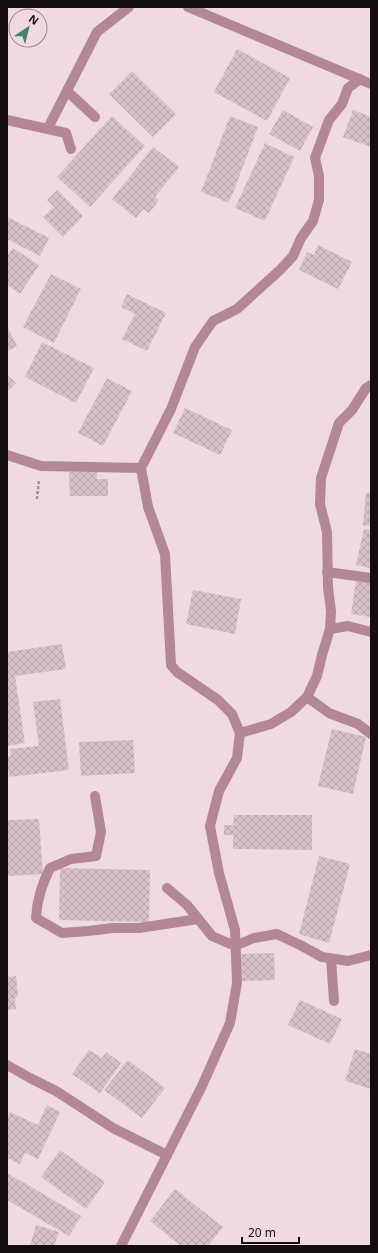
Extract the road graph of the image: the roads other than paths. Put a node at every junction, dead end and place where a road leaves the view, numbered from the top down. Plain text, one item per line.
1 (129, 7) edge
2 (188, 7) edge
3 (360, 80) junction
4 (371, 84) edge
5 (67, 91) junction
6 (95, 117) dead end
7 (7, 120) edge
8 (48, 128) junction
9 (71, 149) dead end
10 (371, 385) edge
11 (7, 455) edge
12 (141, 468) junction
13 (327, 572) junction
14 (371, 578) edge
15 (330, 629) junction
16 (371, 632) edge
17 (307, 697) junction
18 (240, 733) junction
19 (371, 734) edge
20 (95, 796) dead end
21 (168, 888) dead end
22 (198, 919) junction
23 (235, 946) junction
24 (371, 955) edge
25 (331, 959) junction
26 (334, 1001) dead end
27 (7, 1065) edge
28 (166, 1155) junction
29 (121, 1246) edge

1 - 5 street
2 - 3 street
3 - 4 street
3 - 12 street
5 - 6 street
5 - 8 street
7 - 8 street
8 - 9 street
10 - 13 street
11 - 12 street
12 - 18 street
13 - 14 street
13 - 15 street
15 - 16 street
15 - 17 street
17 - 18 street
17 - 19 street
18 - 23 street
20 - 22 street
21 - 22 street
22 - 23 street
23 - 25 street
23 - 28 street
24 - 25 street
25 - 26 street
27 - 28 street
28 - 29 street

